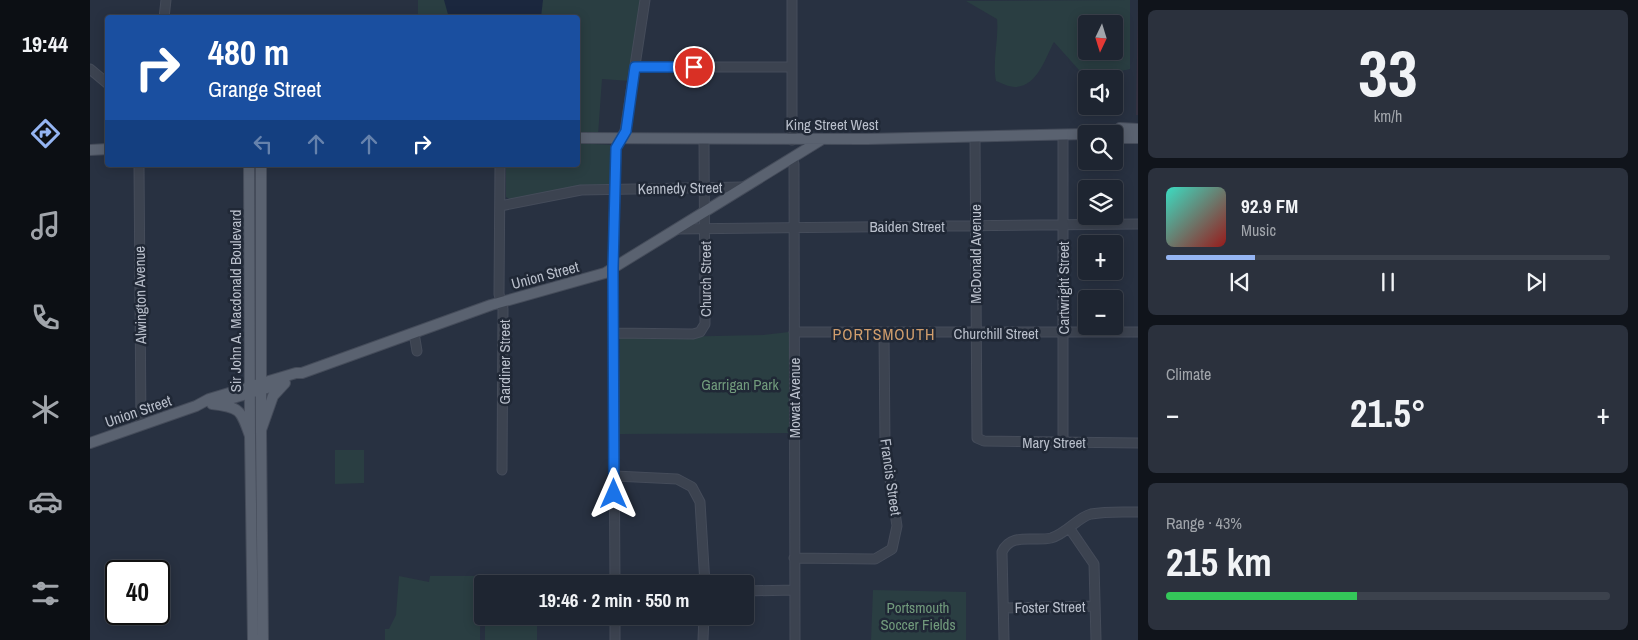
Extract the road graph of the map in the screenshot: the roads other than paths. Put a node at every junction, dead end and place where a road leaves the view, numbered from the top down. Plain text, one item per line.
1 (166, 0) edge
2 (645, 0) edge
3 (792, 0) edge
4 (164, 15) edge
5 (635, 67) junction
6 (792, 67) junction
7 (90, 69) edge
8 (105, 80) edge
9 (1123, 128) edge
10 (1138, 128) edge
11 (1078, 134) edge
12 (1063, 135) junction
13 (975, 137) junction
14 (580, 138) edge
15 (1123, 138) edge
16 (1138, 138) edge
17 (621, 139) junction
18 (704, 139) junction
19 (792, 140) junction
20 (821, 140) junction
21 (105, 149) edge
22 (90, 150) edge
23 (792, 158) junction
24 (777, 166) junction
25 (139, 167) edge
26 (249, 167) edge
27 (261, 167) edge
28 (500, 167) edge
29 (742, 187) junction
30 (615, 189) junction
31 (704, 189) junction
32 (500, 206) junction
33 (704, 212) junction
34 (1063, 224) junction
35 (1138, 224) edge
36 (974, 226) junction
37 (705, 227) junction
38 (794, 227) junction
39 (677, 229) junction
40 (613, 268) junction
41 (501, 302) junction
42 (794, 332) junction
43 (1138, 332) edge
44 (414, 333) junction
45 (614, 333) junction
46 (884, 333) junction
47 (975, 333) junction
48 (1063, 333) junction
49 (417, 351) dead end
50 (302, 373) junction
51 (285, 383) junction
52 (261, 387) junction
53 (250, 390) junction
54 (212, 404) junction
55 (196, 406) junction
56 (141, 425) junction
57 (261, 430) junction
58 (975, 432) joint
59 (250, 436) junction
60 (1063, 442) junction
61 (90, 443) edge
62 (1138, 443) edge
63 (502, 470) dead end
64 (614, 476) junction
65 (1138, 512) edge
66 (1070, 529) junction
67 (794, 558) junction
68 (615, 575) edge
69 (704, 575) edge
70 (794, 590) junction
71 (754, 591) edge
72 (1095, 606) junction
73 (1004, 608) junction
74 (615, 625) edge
75 (704, 625) edge
76 (253, 640) edge
77 (263, 640) edge
78 (615, 640) edge
79 (703, 640) edge
80 (795, 640) edge
81 (1004, 640) edge
82 (1096, 640) edge

1 - 4 street
2 - 5 street
3 - 6 street
5 - 6 street
5 - 17 street
6 - 19 street
7 - 8 street
9 - 10 main road
11 - 12 main road, King Street West
12 - 13 main road, King Street West
12 - 34 street, Cartwright Street
13 - 20 main road, King Street West
13 - 36 street, McDonald Avenue
14 - 17 main road, King Street West
15 - 16 main road
17 - 18 main road, King Street West
17 - 30 street
18 - 19 main road, King Street West
18 - 31 street, Church Street
19 - 20 main road, King Street West
19 - 24 main road, Union Street
20 - 23 main road, Union Street
21 - 22 main road
23 - 24 main road, Union Street
23 - 38 street, Mowat Avenue
24 - 29 main road, Union Street
25 - 56 street, Alwington Avenue
26 - 53 main road, Sir John A. Macdonald Boulevard
27 - 52 main road, Sir John A. Macdonald Boulevard
28 - 32 street, Gardiner Street
29 - 31 street, Kennedy Street
29 - 33 main road, Union Street
30 - 31 street, Kennedy Street
30 - 32 street, Kennedy Street
30 - 40 street
31 - 33 street, Church Street
32 - 41 street, Gardiner Street
33 - 37 street, Church Street
33 - 39 main road, Union Street
34 - 35 street, Baiden Street
34 - 36 street, Baiden Street
34 - 48 street, Cartwright Street
36 - 38 street, Baiden Street
36 - 47 street, McDonald Avenue
37 - 38 street, Baiden Street
37 - 39 street, Baiden Street
37 - 45 street, Church Street
38 - 42 street, Mowat Avenue
39 - 40 main road, Union Street
40 - 41 main road, Union Street
40 - 45 street
41 - 44 main road, Union Street
41 - 63 street, Gardiner Street
42 - 46 street, Churchill Street
42 - 67 street, Mowat Avenue
43 - 48 street, Churchill Street
44 - 49 street
44 - 50 main road, Union Street
45 - 64 street
46 - 47 street, Churchill Street
46 - 67 street, Francis Street
47 - 48 street, Churchill Street
47 - 58 street, McDonald Avenue
48 - 60 street, Cartwright Street
50 - 51 main road, Union Street
50 - 52 main road, Union Street
51 - 52 main road, Union Street
51 - 57 main road
52 - 53 main road, Union Street
52 - 57 main road, Sir John A. Macdonald Boulevard
53 - 54 main road, Union Street
53 - 55 main road, Union Street
53 - 59 main road, Sir John A. Macdonald Boulevard
54 - 55 main road, Union Street
54 - 59 main road
55 - 56 main road, Union Street
56 - 61 main road, Union Street
57 - 77 main road, Sir John A. Macdonald Boulevard
58 - 60 street, Mary Street
59 - 76 main road, Sir John A. Macdonald Boulevard
60 - 62 street, Mary Street
64 - 68 street
64 - 69 street
65 - 66 street
66 - 72 street
66 - 73 street
67 - 70 street, Mowat Avenue
70 - 71 street
70 - 80 street, Mowat Avenue
72 - 73 street, Foster Street
72 - 82 street
73 - 81 street
74 - 78 street
75 - 79 street

